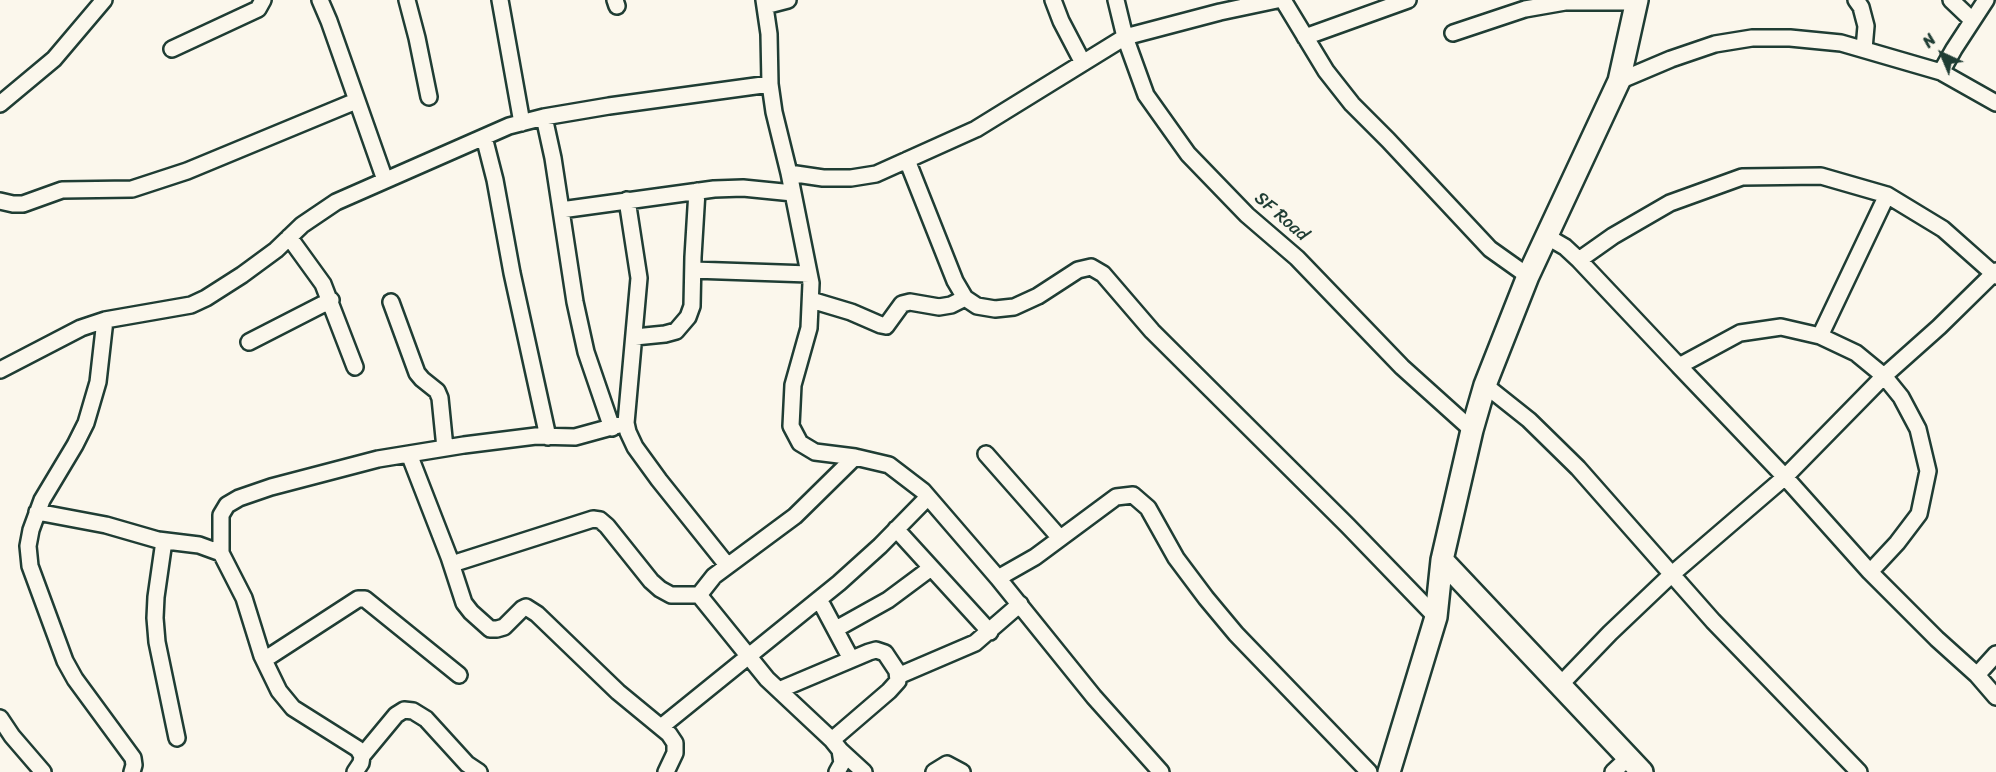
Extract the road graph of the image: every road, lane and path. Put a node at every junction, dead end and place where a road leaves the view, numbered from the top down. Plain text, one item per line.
1 (104, 0) edge
2 (263, 0) edge
3 (320, 0) edge
4 (407, 0) edge
5 (500, 0) edge
6 (788, 0) edge
7 (1053, 0) edge
8 (1116, 0) edge
9 (1277, 0) edge
10 (1282, 0) edge
11 (1408, 0) edge
12 (1856, 0) edge
13 (1951, 0) edge
14 (1986, 0) edge
15 (1637, 1) edge
16 (765, 3) edge
17 (1972, 20) junction
18 (1453, 33) dead end
19 (1125, 37) junction
20 (1305, 37) junction
21 (172, 49) dead end
22 (1864, 49) junction
23 (1083, 63) junction
24 (1941, 72) junction
25 (1619, 81) junction
26 (770, 84) junction
27 (429, 97) dead end
28 (356, 101) junction
29 (1996, 103) edge
30 (0, 104) edge
31 (544, 117) junction
32 (522, 123) junction
33 (484, 137) junction
34 (907, 160) junction
35 (789, 173) junction
36 (385, 180) junction
37 (697, 191) junction
38 (793, 193) junction
39 (1887, 195) junction
40 (627, 200) junction
41 (0, 201) edge
42 (561, 210) junction
43 (1546, 236) junction
44 (290, 237) junction
45 (1579, 260) junction
46 (693, 270) junction
47 (1995, 273) edge
48 (809, 274) junction
49 (1528, 276) junction
50 (965, 298) junction
51 (331, 300) junction
52 (811, 300) junction
53 (391, 302) dead end
54 (105, 320) junction
55 (1820, 336) junction
56 (635, 337) junction
57 (249, 342) dead end
58 (1679, 366) junction
59 (355, 367) dead end
60 (0, 370) edge
61 (1884, 376) junction
62 (1485, 385) junction
63 (619, 425) junction
64 (1472, 430) junction
65 (549, 437) junction
66 (445, 448) junction
67 (409, 454) junction
68 (986, 454) dead end
69 (855, 457) junction
70 (1785, 477) junction
71 (928, 497) junction
72 (37, 512) junction
73 (896, 529) junction
74 (1060, 538) junction
75 (164, 541) junction
76 (221, 553) junction
77 (1442, 560) junction
78 (452, 564) junction
79 (727, 565) junction
80 (931, 568) junction
81 (1870, 572) junction
82 (1671, 575) junction
83 (998, 578) junction
84 (699, 595) junction
85 (819, 599) junction
86 (1020, 604) junction
87 (1436, 617) junction
88 (836, 629) junction
89 (990, 632) junction
90 (1996, 654) edge
91 (749, 657) junction
92 (852, 659) junction
93 (264, 660) junction
94 (459, 675) dead end
95 (1977, 675) junction
96 (898, 676) junction
97 (1561, 684) junction
98 (779, 690) junction
99 (1996, 697) edge
100 (0, 718) edge
101 (661, 727) junction
102 (177, 738) dead end
103 (836, 745) junction
104 (362, 756) junction
105 (1635, 765) edge
106 (43, 772) edge
107 (132, 772) edge
108 (355, 772) edge
109 (479, 772) edge
110 (666, 772) edge
111 (837, 772) edge
112 (864, 772) edge
113 (934, 772) edge
114 (962, 772) edge
115 (1161, 772) edge
116 (1369, 772) edge
117 (1389, 772) edge
118 (1613, 772) edge
119 (1857, 772) edge

1 - 30 street
2 - 21 street
3 - 28 street
4 - 27 street
5 - 32 street
6 - 16 street
7 - 23 street
8 - 19 street, SF Road
9 - 19 street
10 - 20 street
11 - 20 street
12 - 22 street
13 - 17 street
14 - 17 street
15 - 18 street
15 - 25 street
16 - 26 street
17 - 24 street
19 - 23 street
19 - 64 street, SF Road
20 - 49 street
22 - 24 street
22 - 25 street
23 - 34 street
24 - 29 street
25 - 43 street
26 - 31 street
26 - 35 street
28 - 36 street
28 - 41 street
31 - 32 street
31 - 42 street
32 - 33 street
33 - 36 street
33 - 65 street
34 - 35 street
34 - 50 street
35 - 38 street
36 - 44 street
37 - 38 street
37 - 40 street
37 - 46 street
38 - 48 street
39 - 45 street
39 - 47 street
39 - 55 street
40 - 42 street
40 - 56 street
42 - 63 street
43 - 45 street
43 - 49 street
44 - 51 street
44 - 54 street
45 - 58 street
46 - 48 street
46 - 56 street
47 - 61 street
48 - 52 street
49 - 62 street
50 - 52 street
50 - 87 street
51 - 57 street
51 - 59 street
52 - 69 street
53 - 66 street
54 - 60 street
54 - 72 street
55 - 58 street
55 - 61 street
56 - 63 street
58 - 70 street
61 - 70 street
61 - 81 street
62 - 64 street
62 - 82 street
63 - 65 street
63 - 79 street
64 - 77 street
65 - 66 street
66 - 67 street
67 - 76 street
67 - 78 street
68 - 74 street
69 - 71 street
69 - 79 street
70 - 81 street
70 - 82 street
71 - 73 street
71 - 83 street
72 - 75 street
72 - 107 street
73 - 80 street
73 - 85 street
74 - 83 street
74 - 116 street
75 - 76 street
75 - 102 street
76 - 93 street
77 - 87 street
77 - 97 street
78 - 84 street
78 - 101 street
79 - 84 street
80 - 88 street
80 - 89 street
81 - 95 street
82 - 97 street
82 - 119 street
83 - 86 street
84 - 91 street
85 - 88 street
85 - 91 street
86 - 89 street
86 - 115 street
87 - 117 street
88 - 92 street
89 - 96 street
90 - 95 street
91 - 98 street
91 - 101 street
92 - 96 street
92 - 98 street
93 - 94 street
93 - 104 street
95 - 99 street
96 - 103 street
97 - 105 street
98 - 103 street
100 - 106 street
101 - 110 street
103 - 111 street
103 - 112 street
104 - 108 street
104 - 109 street
105 - 118 street
113 - 114 street

